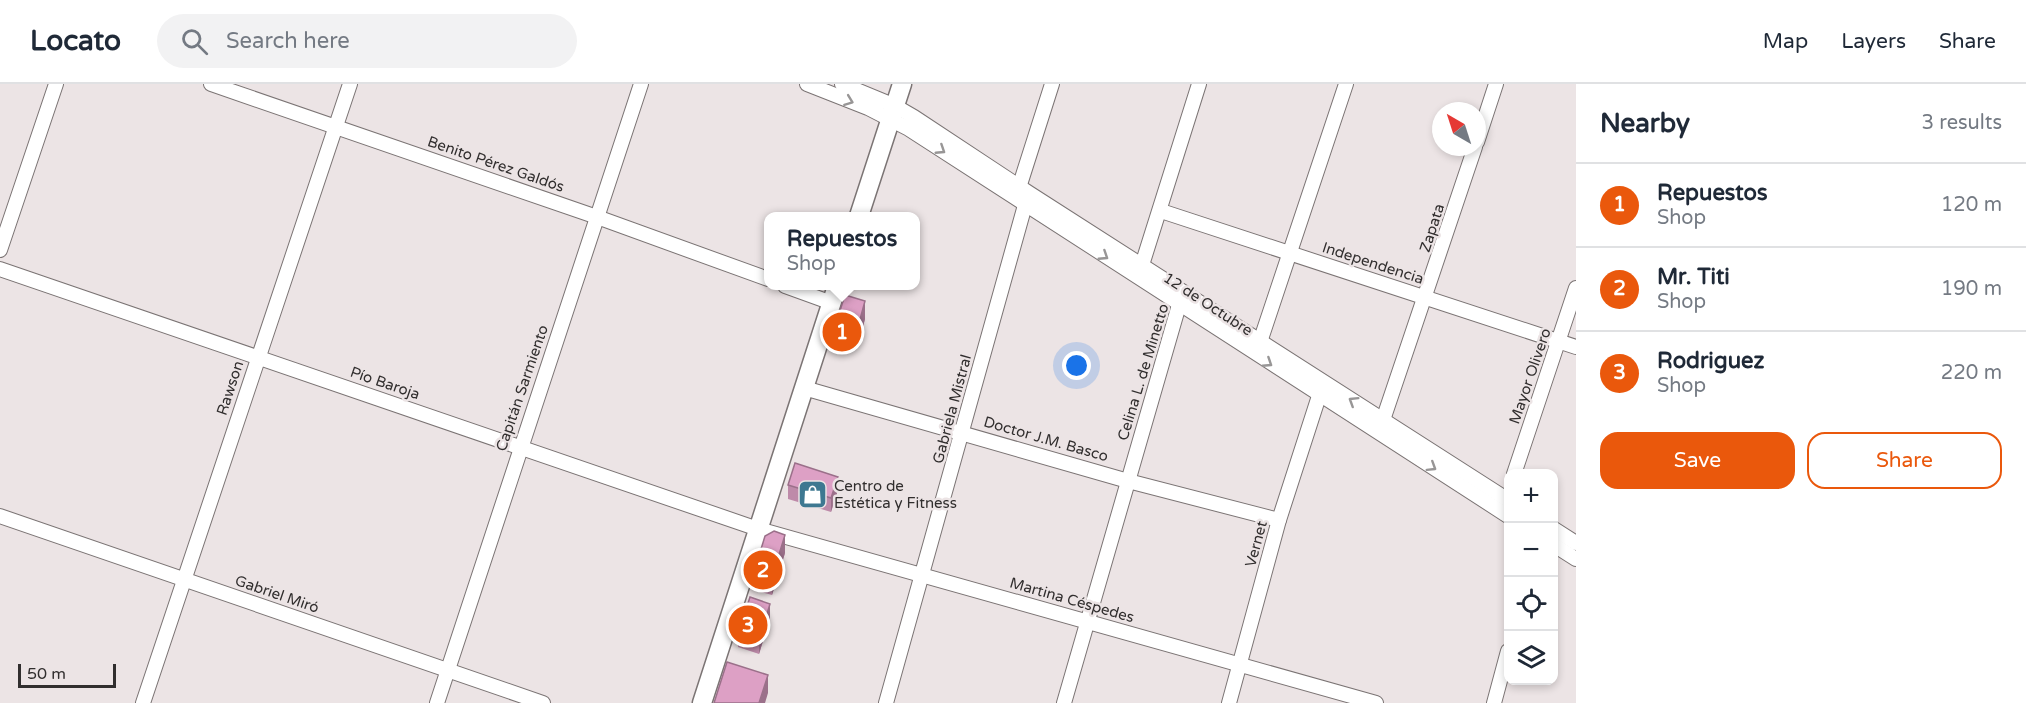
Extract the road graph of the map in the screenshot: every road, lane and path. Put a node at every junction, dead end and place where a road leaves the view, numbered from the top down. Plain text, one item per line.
1 (56, 84) edge
2 (211, 84) edge
3 (350, 84) edge
4 (641, 84) edge
5 (807, 84) edge
6 (842, 84) edge
7 (902, 84) edge
8 (1052, 84) edge
9 (1199, 84) edge
10 (1346, 84) edge
11 (1496, 84) edge
12 (893, 112) junction
13 (1486, 115) edge
14 (336, 126) junction
15 (1473, 156) edge
16 (1022, 196) junction
17 (1161, 210) junction
18 (860, 212) edge
19 (597, 217) junction
20 (0, 250) edge
21 (1289, 253) junction
22 (0, 269) edge
23 (1137, 270) junction
24 (764, 278) edge
25 (1576, 288) edge
26 (812, 290) edge
27 (834, 294) edge
28 (1426, 298) junction
29 (1182, 300) junction
30 (1559, 341) junction
31 (1260, 342) junction
32 (1576, 346) edge
33 (258, 357) junction
34 (804, 388) junction
35 (1319, 396) junction
36 (1383, 420) junction
37 (963, 432) junction
38 (519, 446) junction
39 (1516, 469) edge
40 (1128, 481) junction
41 (1504, 499) edge
42 (0, 516) edge
43 (1279, 520) junction
44 (758, 529) junction
45 (1558, 532) edge
46 (1576, 543) edge
47 (1558, 548) edge
48 (1576, 559) edge
49 (923, 574) junction
50 (185, 580) junction
51 (1087, 623) junction
52 (1240, 663) junction
53 (1504, 668) edge
54 (449, 669) junction
55 (142, 703) edge
56 (437, 703) edge
57 (543, 703) edge
58 (702, 703) edge
59 (886, 703) edge
60 (1064, 703) edge
61 (1229, 703) edge
62 (1376, 703) edge
63 (1494, 703) edge

1 - 20 street
2 - 14 street, Benito Pérez Galdós
3 - 14 street, Rawson
4 - 19 street, Capitán Sarmiento
5 -> 12 street
6 - 12 street
7 - 12 main road
8 - 16 street, Gabriela Mistral
9 - 17 street
10 - 21 street
11 - 13 street
12 - 16 street, 12 de Octubre
12 - 18 main road
14 - 19 street, Benito Pérez Galdós
14 - 33 street, Rawson
15 - 28 street, Zapata
16 - 23 street, 12 de Octubre
16 - 37 street, Gabriela Mistral
17 - 21 street, Independencia
17 - 23 street
19 - 24 street, Benito Pérez Galdós
19 - 38 street, Capitán Sarmiento
21 - 28 street, Independencia
21 - 31 street
22 - 33 street, Pío Baroja
23 - 29 street, 12 de Octubre
25 - 30 street, Mayor Olivero
26 - 27 street
27 - 34 main road
28 - 30 street, Independencia
28 - 36 street, Zapata
29 - 31 street, 12 de Octubre
29 -> 35 street, 12 de Octubre
29 - 40 street, Celina L. de Minetto
30 - 32 street, Independencia
30 - 39 street, Mayor Olivero
36 -> 31 street, 12 de Octubre
33 - 38 street, Pío Baroja
33 - 50 street, Rawson
34 - 37 street, Doctor J.M. Basco
34 - 44 main road
35 -> 41 street, 12 de Octubre
35 - 43 street, Vernet
36 - 41 street, 12 de Octubre
37 - 40 street, Doctor J.M. Basco
37 - 49 street, Gabriela Mistral
38 - 44 street, Pío Baroja
38 - 54 street, Capitán Sarmiento
40 - 43 street, Doctor J.M. Basco
40 - 51 street, Celina L. de Minetto
42 - 50 street, Gabriel Miró
43 - 52 street, Vernet
44 - 49 street, Martina Céspedes
44 - 58 main road
45 - 46 street
47 - 48 street
49 - 51 street, Martina Céspedes
49 - 59 street, Gabriela Mistral
50 - 54 street, Gabriel Miró
50 - 55 street, Rawson
51 - 52 street, Martina Céspedes
51 - 60 street, Celina L. de Minetto
52 - 61 street, Vernet
52 - 62 street, Martina Céspedes
53 - 63 street
54 - 56 street, Capitán Sarmiento
54 - 57 street, Gabriel Miró

